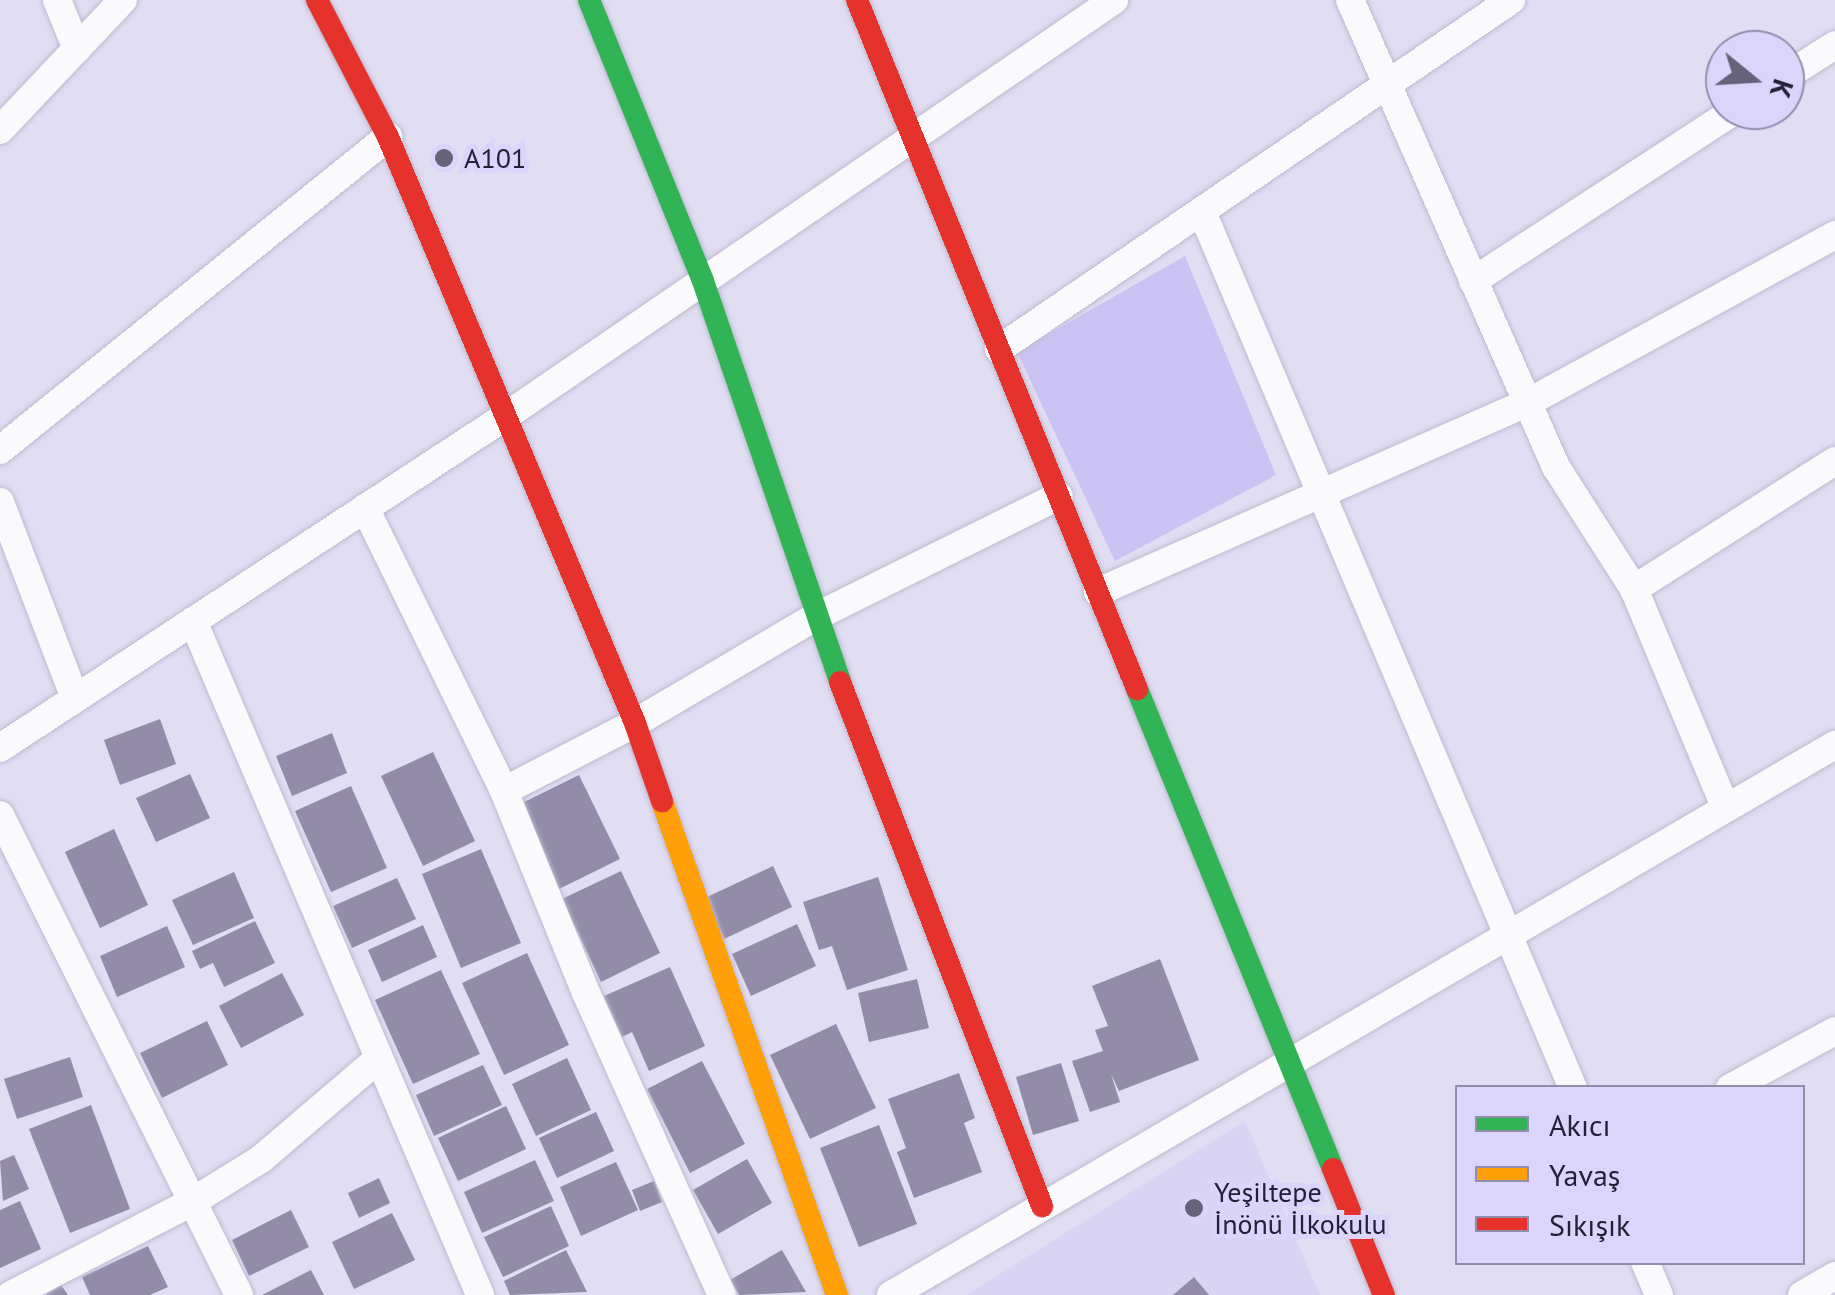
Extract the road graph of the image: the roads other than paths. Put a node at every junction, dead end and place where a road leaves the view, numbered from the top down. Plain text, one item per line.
1 (57, 0) edge
2 (123, 0) edge
3 (317, 0) edge
4 (588, 0) edge
5 (857, 0) edge
6 (1350, 0) edge
7 (1510, 0) edge
8 (1112, 1) edge
9 (1835, 45) edge
10 (76, 49) junction
11 (1805, 65) edge
12 (1387, 84) junction
13 (0, 130) edge
14 (1705, 130) edge
15 (388, 136) junction
16 (913, 138) junction
17 (1202, 212) junction
18 (1835, 235) edge
19 (704, 281) junction
20 (1474, 281) junction
21 (999, 349) junction
22 (1527, 403) junction
23 (506, 416) junction
24 (0, 450) edge
25 (1835, 461) edge
26 (1321, 492) junction
27 (1059, 496) junction
28 (0, 502) edge
29 (365, 508) junction
30 (1634, 589) junction
31 (1098, 592) junction
32 (815, 616) junction
33 (193, 621) junction
34 (76, 698) junction
35 (635, 724) junction
36 (1835, 745) edge
37 (0, 748) edge
38 (504, 791) junction
39 (1725, 807) junction
40 (0, 814) edge
41 (1509, 935) junction
42 (1835, 1030) edge
43 (378, 1058) junction
44 (1291, 1064) junction
45 (1571, 1085) edge
46 (1735, 1085) edge
47 (192, 1202) junction
48 (1042, 1206) junction
49 (1646, 1265) edge
50 (1835, 1276) edge
51 (11, 1295) edge
52 (239, 1295) edge
53 (480, 1295) edge
54 (722, 1295) edge
55 (837, 1295) edge
56 (892, 1295) edge
57 (1384, 1295) edge
58 (1659, 1295) edge
59 (1802, 1295) edge

1 - 10 street
2 - 10 street
3 - 15 street
4 - 19 street
5 - 16 street
6 - 12 street
7 - 12 street
8 - 16 street
9 - 11 street
10 - 13 street
12 - 17 street
12 - 20 street
14 - 20 street
15 - 23 street
15 - 24 street
16 - 19 street
16 - 21 street
17 - 21 street
17 - 26 street
18 - 22 street
19 - 23 street
19 - 32 street
20 - 22 street
21 - 27 street
22 - 26 street
22 - 30 street
23 - 29 street
23 - 35 street
25 - 30 street
26 - 31 street
26 - 41 street
27 - 31 street
27 - 32 street
28 - 34 street
29 - 33 street
29 - 38 street
30 - 39 street
31 - 44 street
32 - 35 street
32 - 48 street
33 - 34 street
33 - 43 street
34 - 37 street
35 - 38 street
35 - 55 street
36 - 39 street
38 - 54 street
39 - 41 street
40 - 47 street
41 - 44 street
41 - 45 street
42 - 46 street
43 - 47 street
43 - 53 street
44 - 48 street
44 - 57 street
47 - 51 street
47 - 52 street
48 - 56 street
49 - 58 street
50 - 59 street

